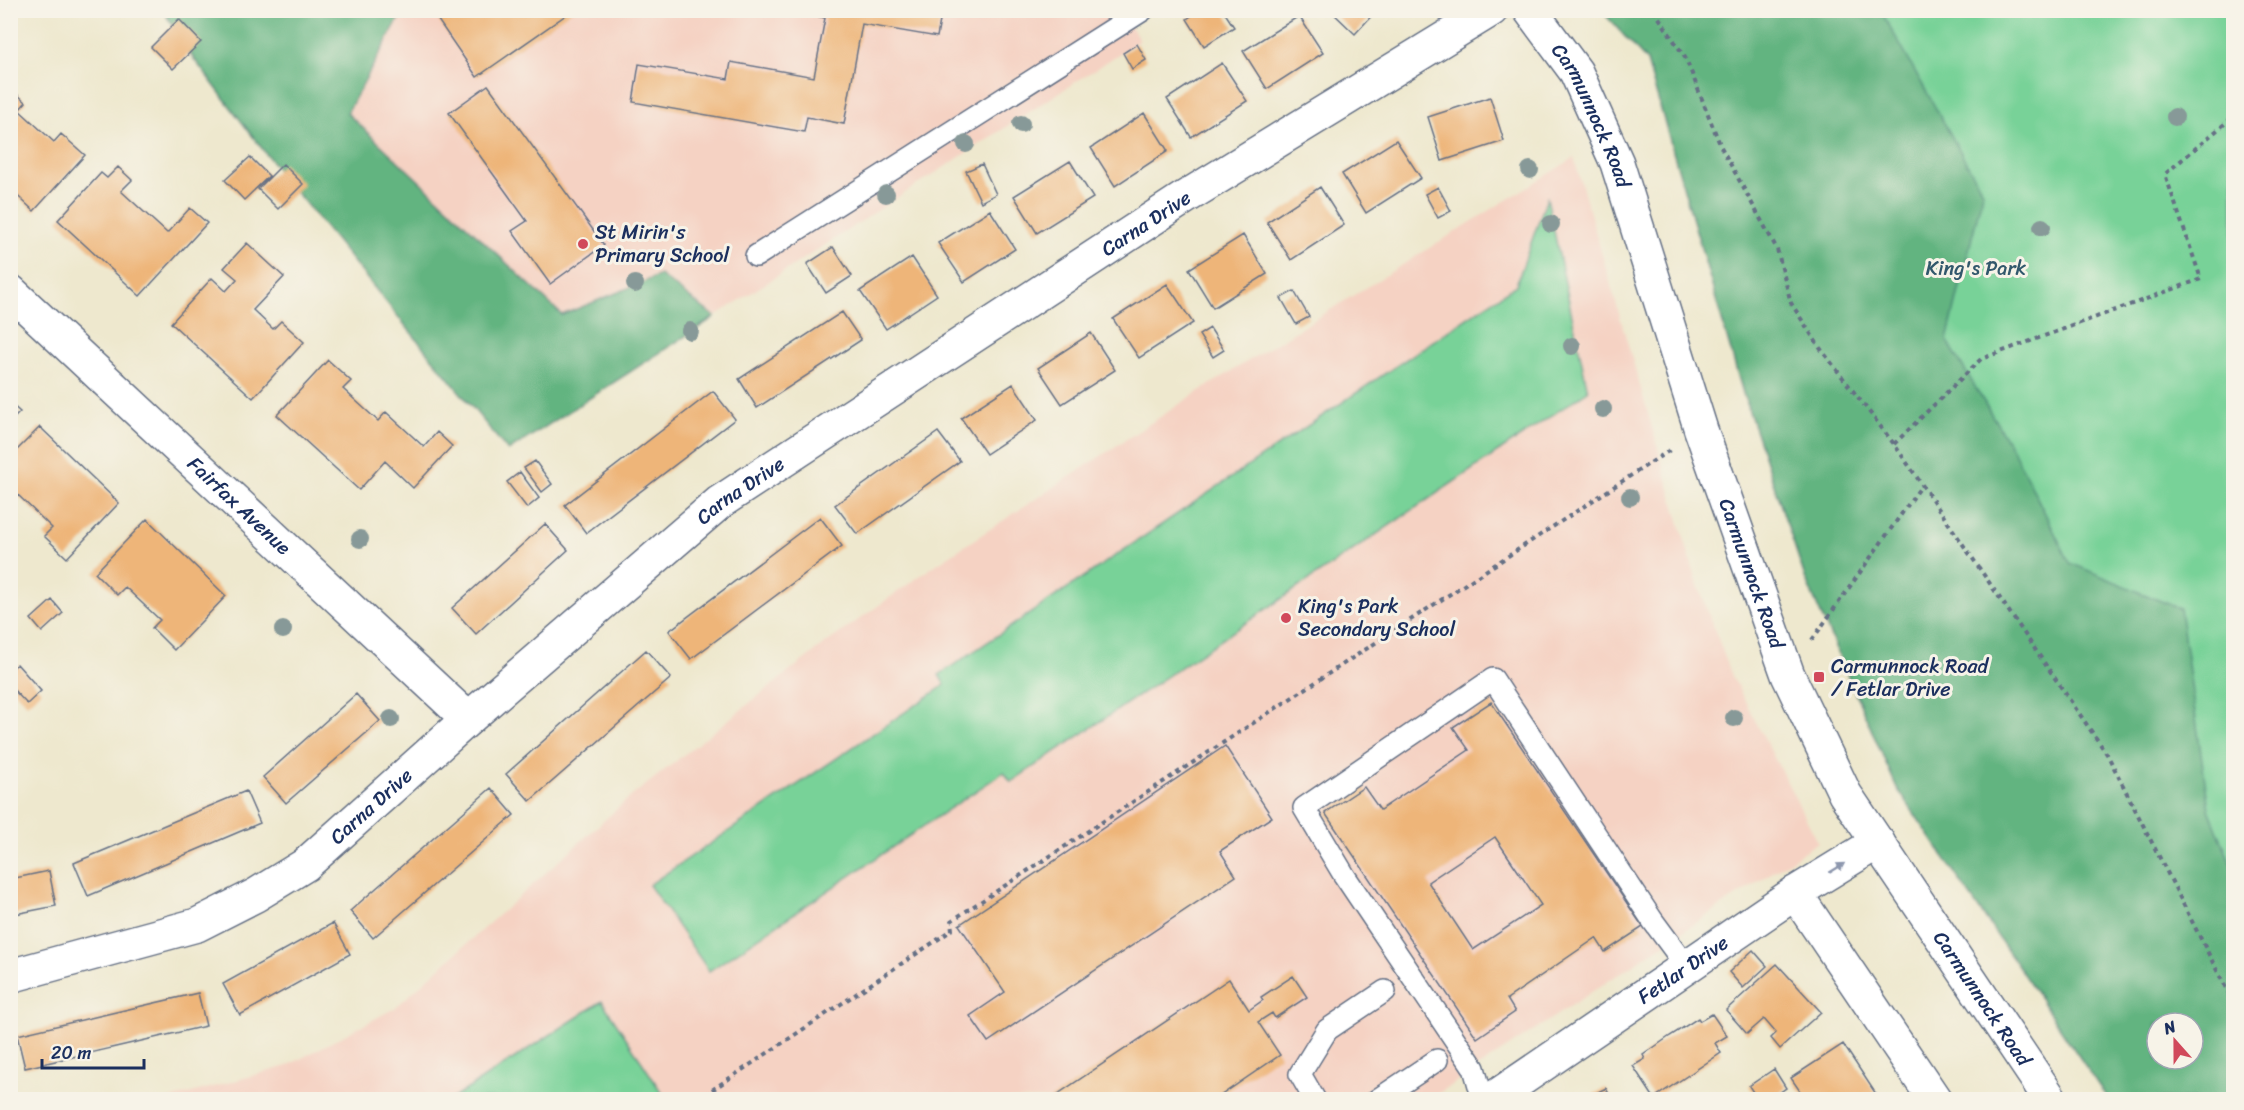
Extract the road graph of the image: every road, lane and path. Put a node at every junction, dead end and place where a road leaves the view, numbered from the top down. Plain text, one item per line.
1 (1491, 10) edge
2 (1530, 10) edge
3 (1654, 10) edge
4 (1143, 11) edge
5 (2234, 116) edge
6 (756, 255) dead end
7 (10, 291) edge
8 (1701, 430) junction
9 (1894, 444) junction
10 (1922, 485) junction
11 (1788, 675) junction
12 (468, 719) junction
13 (1878, 842) junction
14 (1795, 893) junction
15 (1687, 967) junction
16 (10, 976) edge
17 (1385, 991) dead end
18 (2234, 1004) edge
19 (1437, 1060) dead end
20 (1311, 1098) edge
21 (697, 1100) edge
22 (1377, 1100) edge
23 (1483, 1100) edge
24 (1491, 1100) edge
25 (1935, 1100) edge
26 (2051, 1100) edge

1 - 12 street, Carna Drive
2 - 8 street, Carmunnock Road
3 - 9 path
4 - 6 lane
5 - 9 path
7 - 12 street, Fairfax Avenue
8 - 11 street, Carmunnock Road
8 - 21 path
9 - 10 path
10 - 11 path
10 - 18 path
11 - 13 street, Carmunnock Road
12 - 16 street, Carna Drive
14 -> 13 street, Fetlar Drive
13 - 26 street, Carmunnock Road
14 - 15 street, Fetlar Drive
14 - 25 street
15 - 23 lane
15 - 24 street, Fetlar Drive
17 - 20 lane
19 - 22 lane

